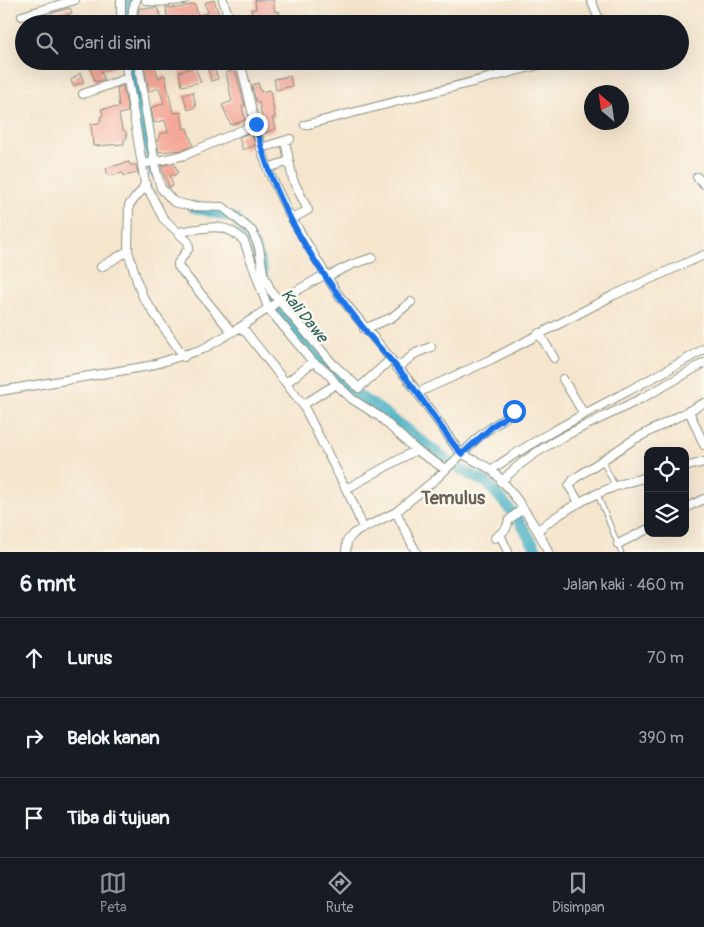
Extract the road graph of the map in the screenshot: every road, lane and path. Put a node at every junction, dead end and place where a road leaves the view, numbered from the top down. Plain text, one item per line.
1 (75, 0) edge
2 (121, 0) edge
3 (136, 0) edge
4 (146, 0) edge
5 (184, 0) edge
6 (223, 0) edge
7 (591, 0) edge
8 (25, 15) edge
9 (121, 15) edge
10 (133, 15) edge
11 (228, 15) edge
12 (597, 15) edge
13 (127, 70) edge
14 (139, 70) edge
15 (242, 70) edge
16 (519, 70) edge
17 (128, 78) junction
18 (83, 94) dead end
19 (256, 124) junction
20 (305, 125) dead end
21 (261, 148) junction
22 (289, 161) junction
23 (149, 162) junction
24 (268, 168) junction
25 (697, 177) dead end
26 (145, 183) junction
27 (704, 184) edge
28 (292, 219) junction
29 (179, 232) junction
30 (128, 251) junction
31 (704, 256) edge
32 (372, 258) dead end
33 (100, 267) dead end
34 (325, 276) junction
35 (411, 302) dead end
36 (273, 305) junction
37 (235, 329) junction
38 (364, 329) junction
39 (539, 333) junction
40 (431, 347) dead end
41 (704, 349) edge
42 (184, 357) junction
43 (554, 358) dead end
44 (390, 360) junction
45 (313, 362) junction
46 (704, 362) edge
47 (398, 368) junction
48 (563, 379) dead end
49 (286, 383) junction
50 (336, 384) junction
51 (0, 391) edge
52 (417, 394) junction
53 (704, 403) edge
54 (303, 404) junction
55 (514, 411) dead end
56 (689, 411) junction
57 (584, 414) junction
58 (704, 445) edge
59 (416, 450) junction
60 (460, 456) junction
61 (602, 460) junction
62 (704, 462) edge
63 (689, 466) edge
64 (447, 468) junction
65 (491, 470) junction
66 (644, 478) edge
67 (502, 482) junction
68 (616, 486) junction
69 (346, 489) junction
70 (597, 493) junction
71 (704, 499) edge
72 (579, 502) junction
73 (689, 506) edge
74 (396, 512) junction
75 (517, 513) junction
76 (363, 528) junction
77 (538, 530) junction
78 (644, 532) edge
79 (619, 548) edge
80 (346, 552) edge
81 (416, 552) edge
82 (508, 552) edge
83 (548, 552) edge

1 - 8 street
2 - 9 street
3 - 10 street
4 - 5 street
6 - 11 street
7 - 12 street
13 - 17 street
14 - 23 street
15 - 19 street
16 - 20 street
17 - 18 street
17 - 23 street
19 - 21 street
19 - 23 street
21 - 22 street
21 - 24 street
22 - 24 street
22 - 28 street
23 - 26 street
23 - 36 street
24 - 28 street
25 - 27 street
26 - 29 street
26 - 30 street
28 - 34 street
29 - 36 street
29 - 37 street
30 - 33 street
30 - 42 street
31 - 39 street
32 - 34 street
34 - 36 street
34 - 38 street
35 - 38 street
36 - 37 street
36 - 44 street
36 - 45 street
37 - 42 street
37 - 49 street
38 - 44 street
39 - 43 street
39 - 52 street
40 - 47 street
41 - 57 street
42 - 51 street
44 - 47 street
45 - 49 street
45 - 50 street
46 - 67 street
47 - 52 street
48 - 57 street
49 - 54 street
50 - 54 street
50 - 59 street
52 - 60 street
53 - 56 street
54 - 69 street
55 - 60 street
56 - 58 street
56 - 61 street
57 - 65 street
59 - 64 street
59 - 69 street
60 - 64 street
60 - 65 street
61 - 68 lane
61 - 72 street
62 - 63 street
64 - 74 street
65 - 67 street
66 - 68 street
67 - 75 street
68 - 70 street
69 - 76 street
70 - 72 street
70 - 79 lane
71 - 73 street
72 - 77 street
74 - 76 street
74 - 81 street
75 - 77 street
75 - 82 street
76 - 80 street
77 - 83 street
78 - 79 street

